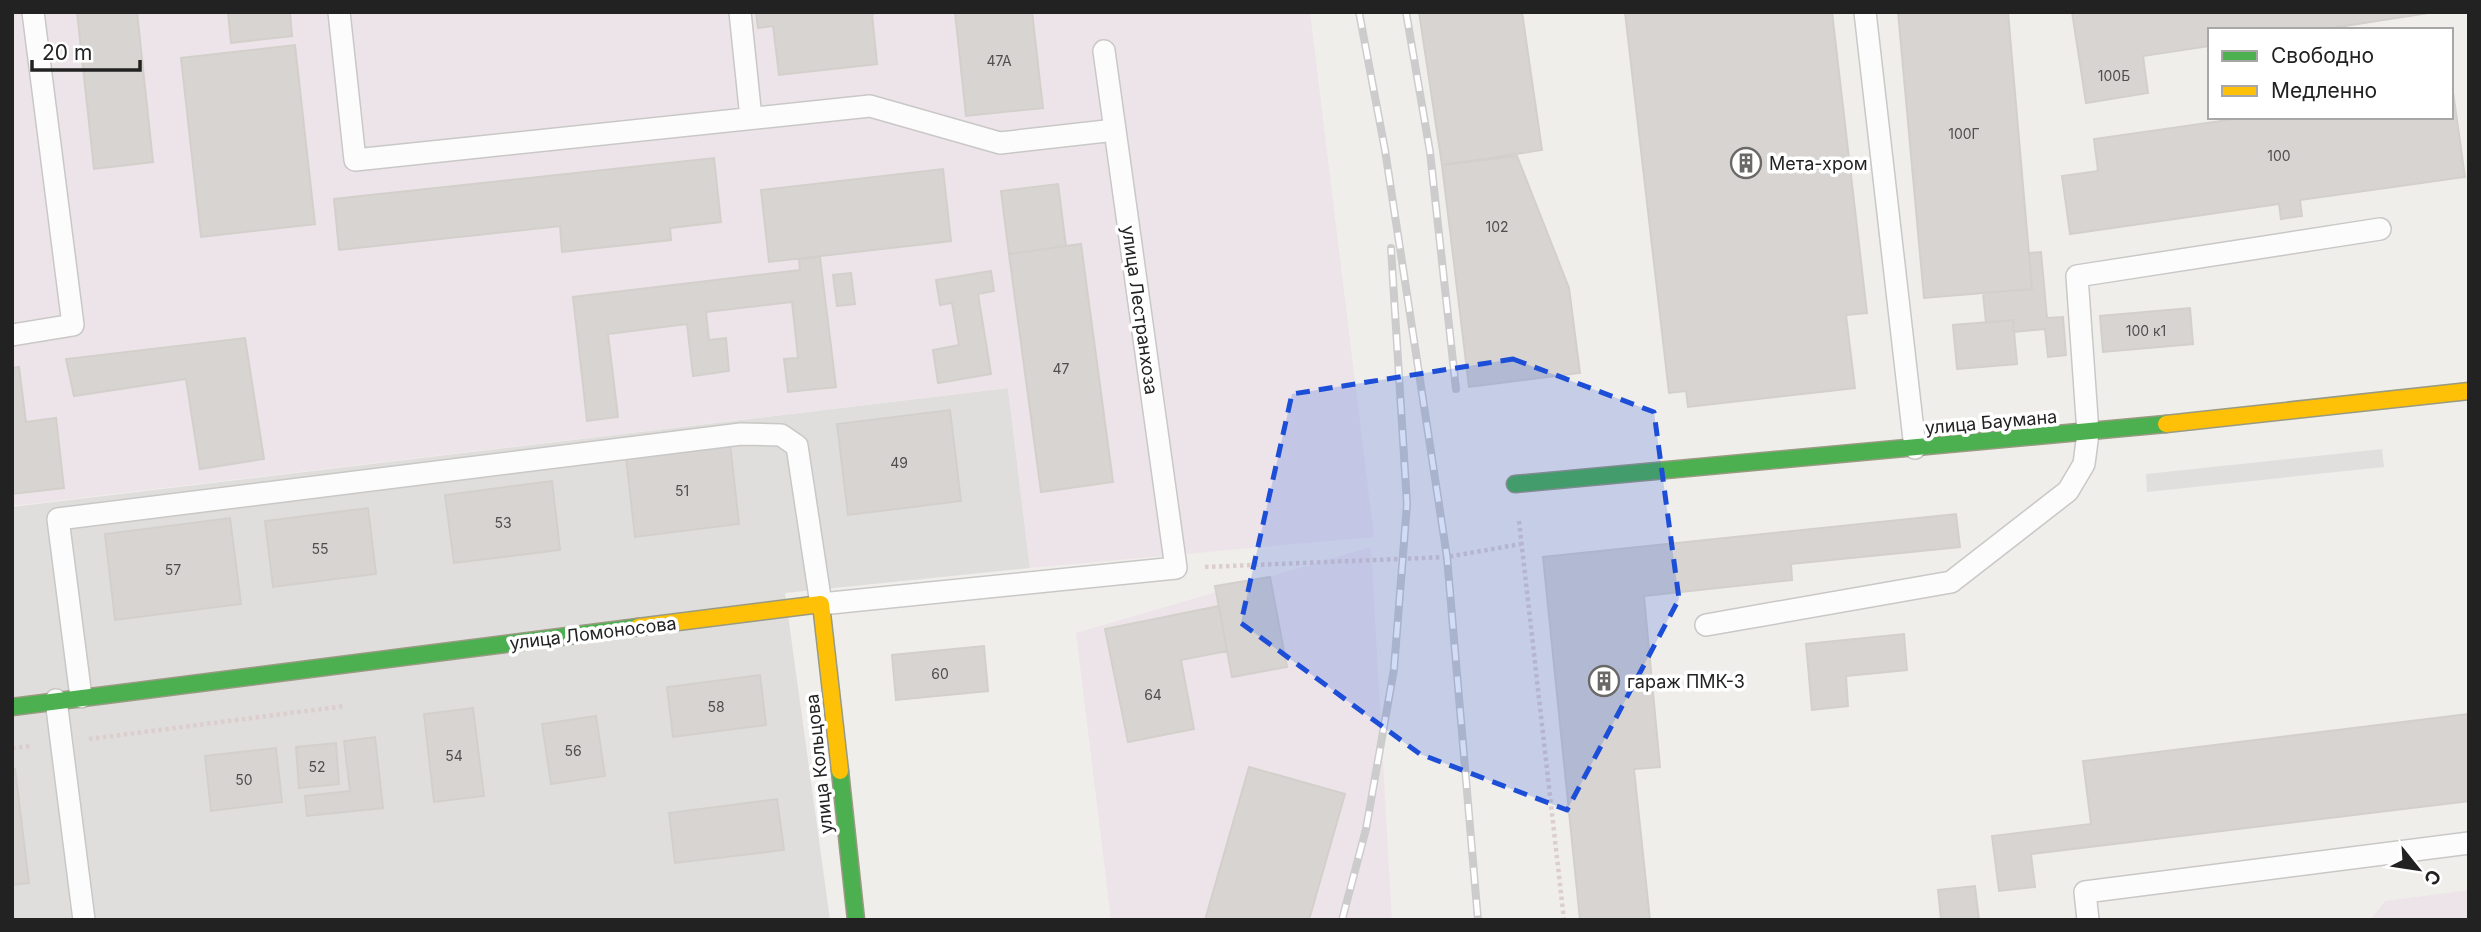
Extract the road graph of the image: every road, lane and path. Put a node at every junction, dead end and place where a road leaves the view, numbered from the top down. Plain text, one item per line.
1 (33, 12) edge
2 (339, 12) edge
3 (740, 12) edge
4 (1865, 12) edge
5 (1104, 51) dead end
6 (751, 118) junction
7 (1115, 130) junction
8 (2379, 229) dead end
9 (12, 335) edge
10 (2469, 391) edge
11 (2088, 433) junction
12 (1915, 448) junction
13 (1515, 484) dead end
14 (1176, 568) junction
15 (821, 604) junction
16 (1706, 625) dead end
17 (81, 697) junction
18 (56, 700) junction
19 (12, 707) edge
20 (2469, 843) edge
21 (84, 920) edge
22 (856, 920) edge
23 (1564, 920) edge
24 (2088, 920) edge

1 - 9 lane
2 - 6 lane
3 - 6 lane
4 - 12 lane
5 - 7 lane, улица Лестранхоза
6 - 7 lane
7 - 14 lane, улица Лестранхоза
8 - 11 lane
10 - 11 street, улица Баумана
11 - 12 street, улица Баумана
11 - 16 lane
12 - 13 street, улица Баумана
14 - 15 lane, улица Ломоносова
14 - 23 path
15 - 17 street, улица Ломоносова
15 - 17 lane
15 - 22 street, улица Кольцова
17 - 18 street, улица Ломоносова
18 - 19 street, улица Ломоносова
18 - 21 lane
20 - 24 lane

